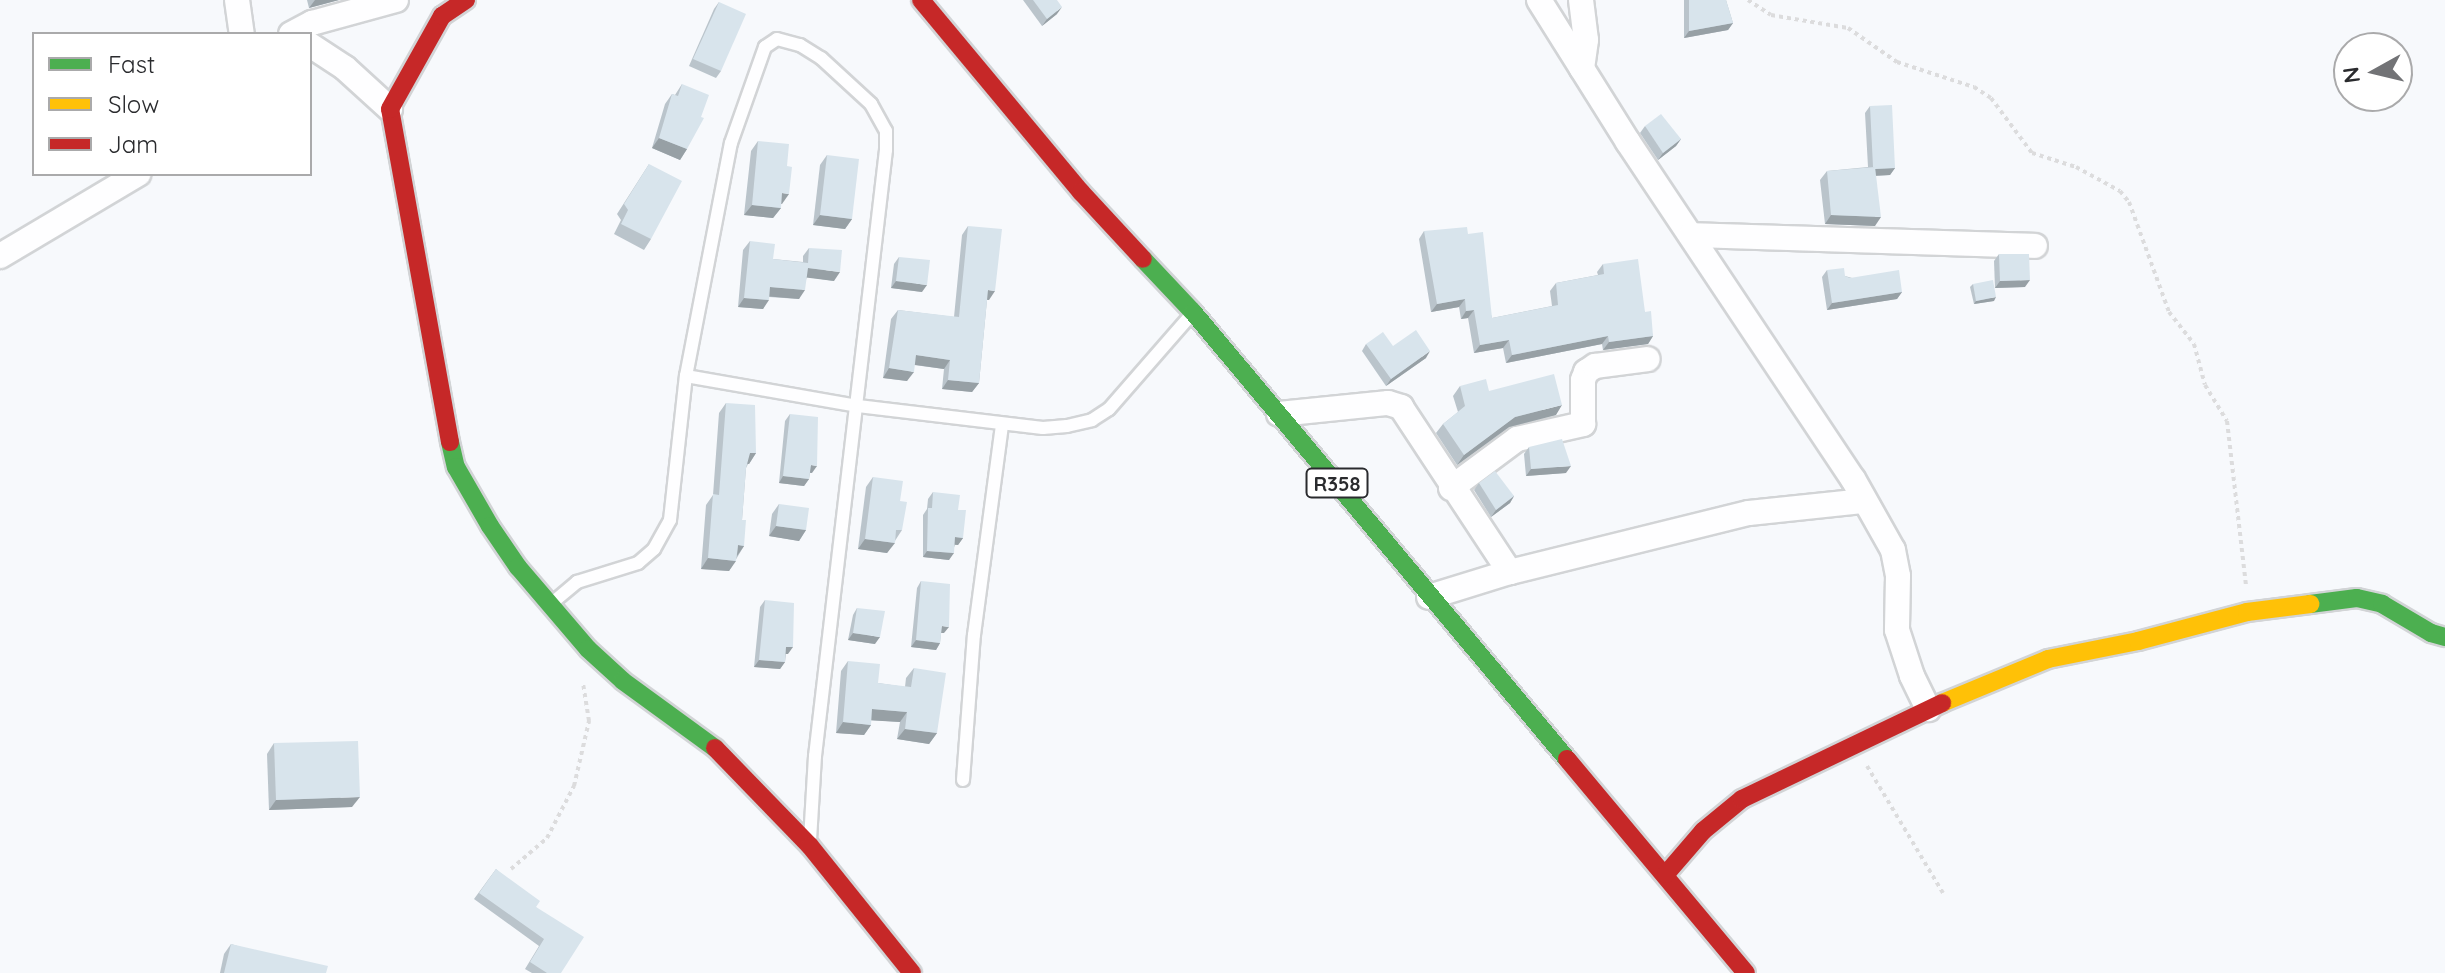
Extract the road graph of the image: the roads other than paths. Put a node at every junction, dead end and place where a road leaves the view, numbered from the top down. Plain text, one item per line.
1 (237, 0) edge
2 (396, 0) edge
3 (466, 0) edge
4 (921, 0) edge
5 (1539, 0) edge
6 (1581, 0) edge
7 (242, 32) edge
8 (302, 32) edge
9 (312, 46) edge
10 (1582, 69) junction
11 (390, 109) junction
12 (135, 176) edge
13 (1691, 235) junction
14 (2035, 246) dead end
15 (0, 256) edge
16 (1193, 312) junction
17 (1648, 359) dead end
18 (686, 376) junction
19 (858, 406) junction
20 (1279, 414) junction
21 (1002, 424) junction
22 (1451, 488) junction
23 (1864, 501) junction
24 (1510, 572) junction
25 (1429, 597) junction
26 (552, 604) junction
27 (2445, 637) edge
28 (1928, 709) junction
29 (963, 780) dead end
30 (810, 846) junction
31 (1666, 874) junction
32 (912, 973) edge
33 (1746, 973) edge

1 - 7 street
2 - 8 street
3 - 11 street
4 - 16 street, R358
5 - 10 street
6 - 10 street
9 - 11 street
10 - 13 street
11 - 26 street
12 - 15 street
13 - 14 street
13 - 23 street
16 - 20 street, R358
16 - 21 lane
17 - 22 street
18 - 19 lane
18 - 19 lane
18 - 26 lane
19 - 21 lane
19 - 30 lane
20 - 22 street
20 - 25 street, R358
21 - 29 lane
22 - 24 street
23 - 24 street
23 - 28 street
24 - 25 street
25 - 31 street, R358
26 - 30 street
27 - 28 street
28 - 31 street
30 - 32 street
31 - 33 street, R358

